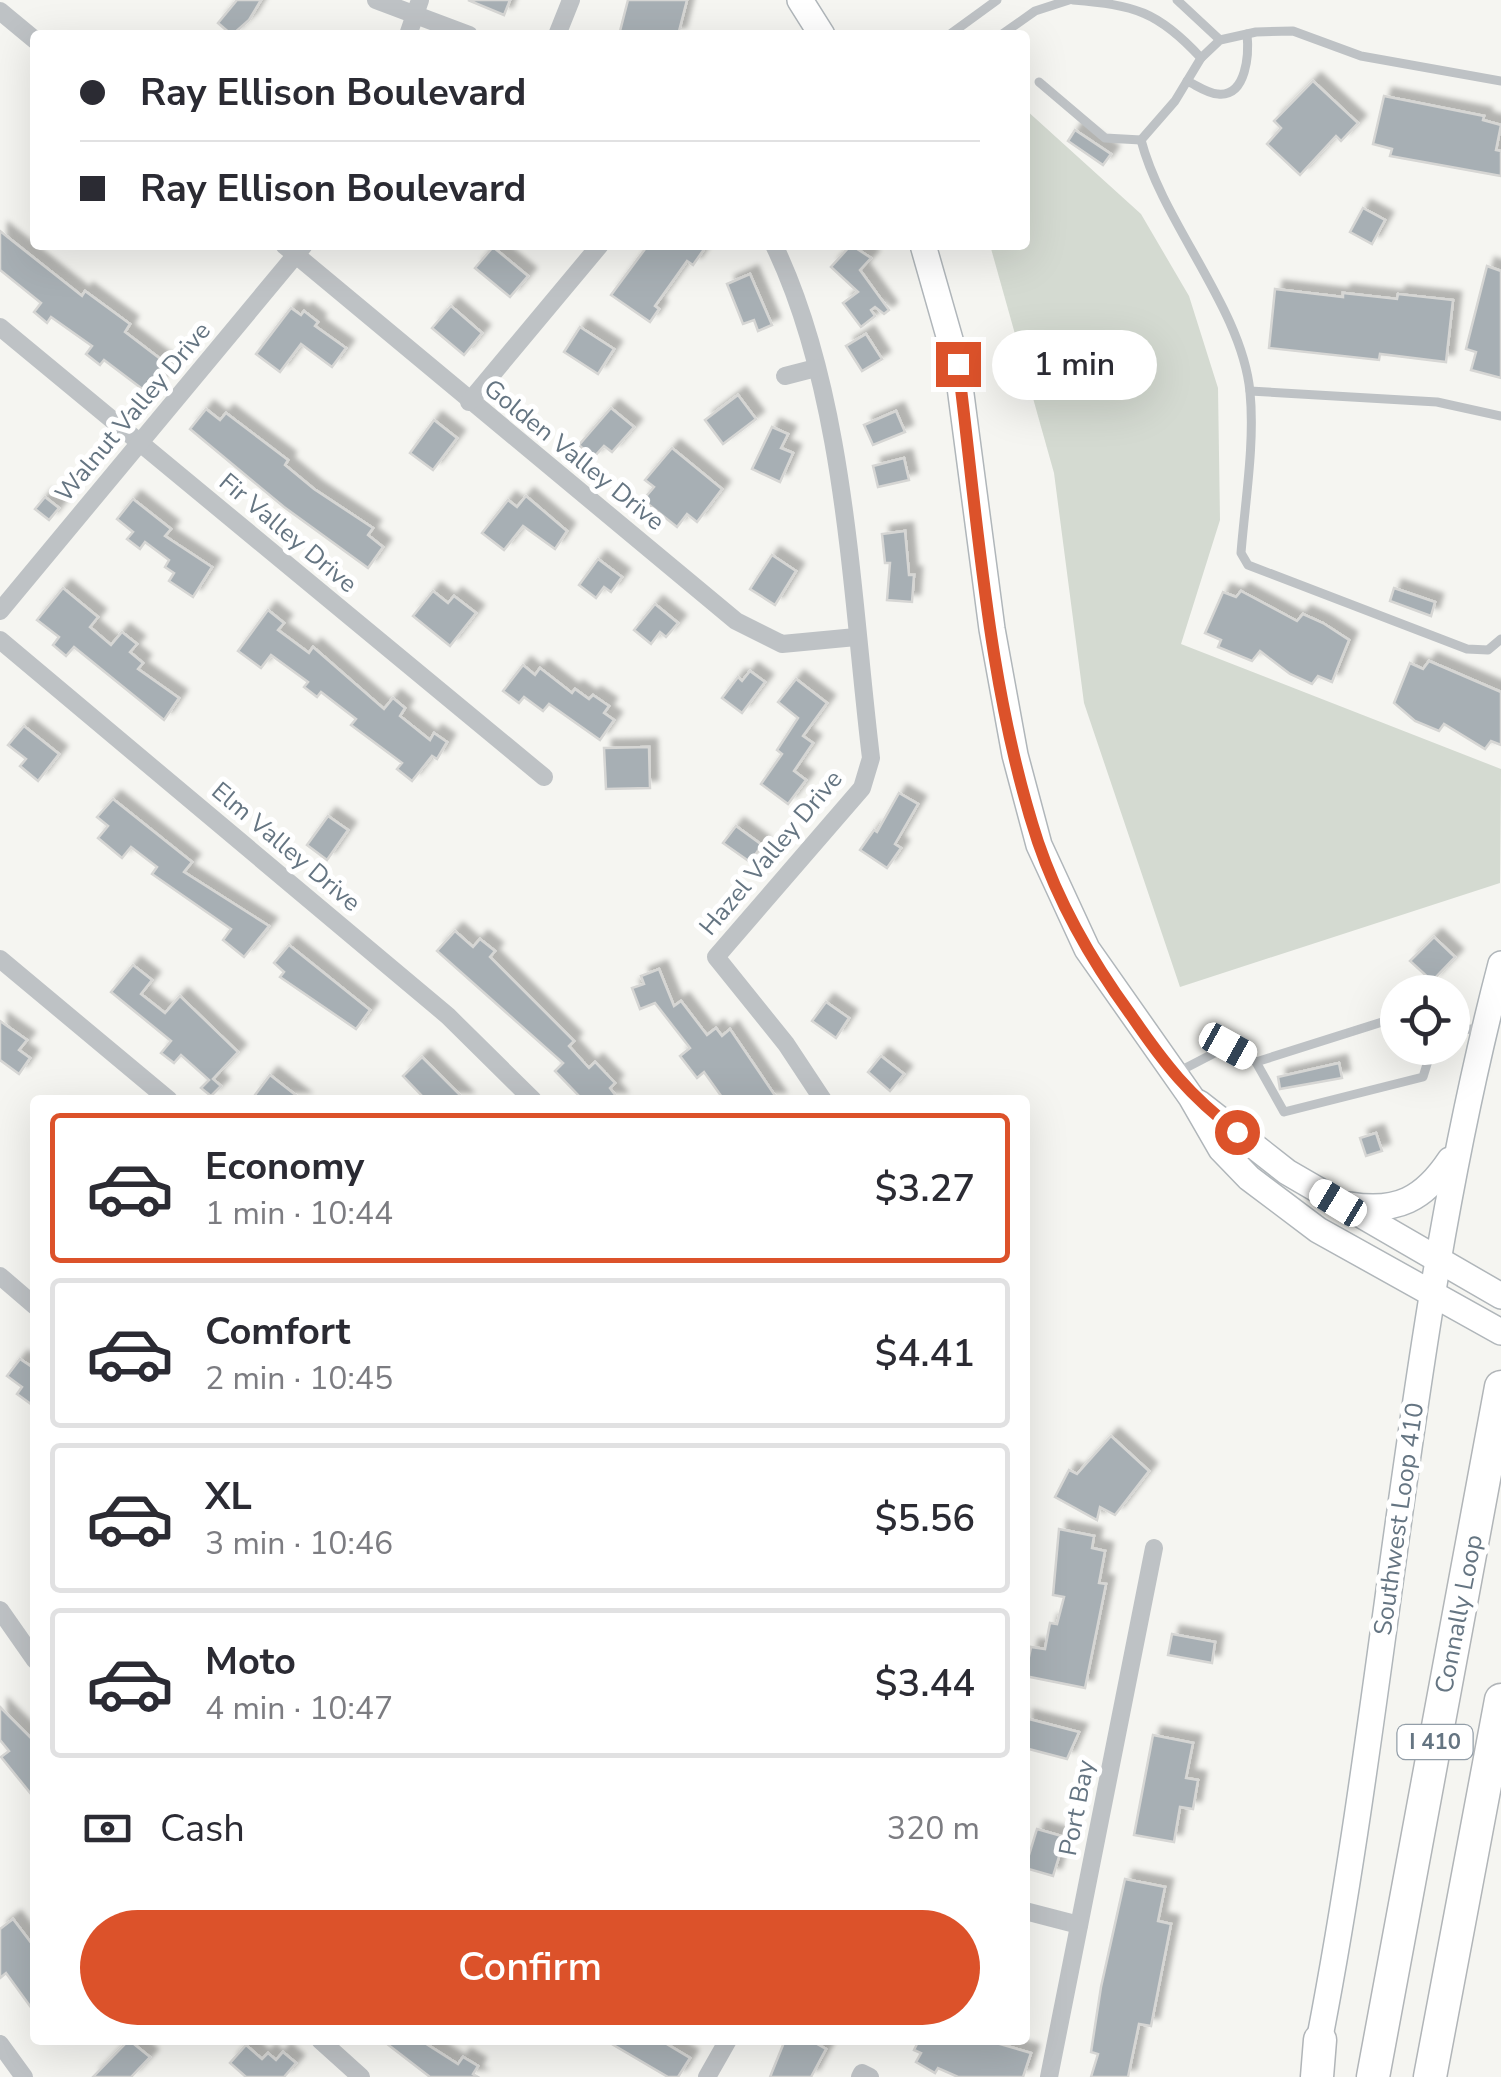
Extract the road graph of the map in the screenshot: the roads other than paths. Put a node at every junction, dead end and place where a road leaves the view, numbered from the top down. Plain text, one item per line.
1 (376, 0) edge
2 (571, 0) edge
3 (800, 0) edge
4 (997, 0) edge
5 (1071, 0) edge
6 (1177, 0) edge
7 (418, 8) edge
8 (0, 11) edge
9 (460, 30) edge
10 (559, 30) edge
11 (819, 30) edge
12 (957, 30) edge
13 (1008, 30) edge
14 (1247, 34) junction
15 (30, 36) edge
16 (1220, 40) junction
17 (1201, 58) junction
18 (1188, 80) junction
19 (1501, 81) edge
20 (1039, 82) dead end
21 (1141, 140) junction
22 (292, 250) edge
23 (296, 250) edge
24 (596, 250) edge
25 (776, 250) edge
26 (924, 250) edge
27 (0, 327) edge
28 (816, 368) junction
29 (786, 376) dead end
30 (1250, 391) junction
31 (469, 402) junction
32 (1501, 416) edge
33 (139, 443) junction
34 (0, 611) edge
35 (856, 637) junction
36 (1501, 639) edge
37 (0, 640) edge
38 (544, 777) dead end
39 (0, 960) edge
40 (1501, 964) edge
41 (1380, 1023) edge
42 (1484, 1028) junction
43 (1470, 1029) edge
44 (1256, 1062) junction
45 (1427, 1065) edge
46 (1174, 1074) junction
47 (163, 1095) edge
48 (528, 1095) edge
49 (820, 1095) edge
50 (1191, 1097) junction
51 (1456, 1152) junction
52 (1338, 1203) junction
53 (1435, 1258) junction
54 (0, 1276) edge
55 (1430, 1292) junction
56 (1501, 1296) edge
57 (30, 1302) edge
58 (1501, 1332) edge
59 (1499, 1397) edge
60 (1154, 1548) dead end
61 (0, 1610) edge
62 (30, 1653) edge
63 (1501, 1700) edge
64 (1030, 1912) edge
65 (1079, 1924) junction
66 (1320, 2040) joint
67 (0, 2044) edge
68 (326, 2045) edge
69 (725, 2045) edge
70 (24, 2077) edge
71 (361, 2077) edge
72 (707, 2077) edge
73 (1049, 2077) edge
74 (1315, 2077) edge
75 (1373, 2077) edge
76 (1430, 2077) edge

1 - 7 street
2 - 10 street
3 - 11 main road
4 - 12 lane
5 - 13 lane
5 - 17 lane
6 - 16 lane
7 - 9 street
8 - 15 street
14 - 16 lane
14 - 18 lane
14 - 19 lane
16 - 17 lane
17 - 18 lane
18 - 21 lane
20 - 21 lane
21 - 30 lane
22 - 33 street, Walnut Valley Drive
23 - 31 street, Golden Valley Drive
24 - 31 street
25 - 28 street, Hazel Valley Drive
26 - 46 main road
27 - 33 street, Fir Valley Drive
28 - 29 street
28 - 35 street, Hazel Valley Drive
30 - 32 lane
30 - 36 lane
31 - 35 street, Golden Valley Drive
33 - 34 street, Walnut Valley Drive
33 - 38 street, Fir Valley Drive
35 - 49 street, Hazel Valley Drive
37 - 48 street, Elm Valley Drive
39 - 47 street
40 - 42 main road, Southwest Loop 410
41 - 44 lane
42 - 43 lane
42 - 51 main road, Southwest Loop 410
44 - 45 lane
44 - 46 lane
46 - 50 main road
50 - 52 main road
50 - 55 main road
51 - 52 main road
51 - 53 main road, Southwest Loop 410
52 - 53 main road
53 - 55 main road, Southwest Loop 410
53 - 56 main road
54 - 57 street
55 - 58 main road
55 - 66 main road, Southwest Loop 410
59 - 75 highway, Connally Loop / I 410
60 - 65 street, Port Bay
61 - 62 street
63 - 76 highway, I 410
64 - 65 street
65 - 73 street, Port Bay
66 - 74 highway
67 - 70 street
68 - 71 street
69 - 72 street

